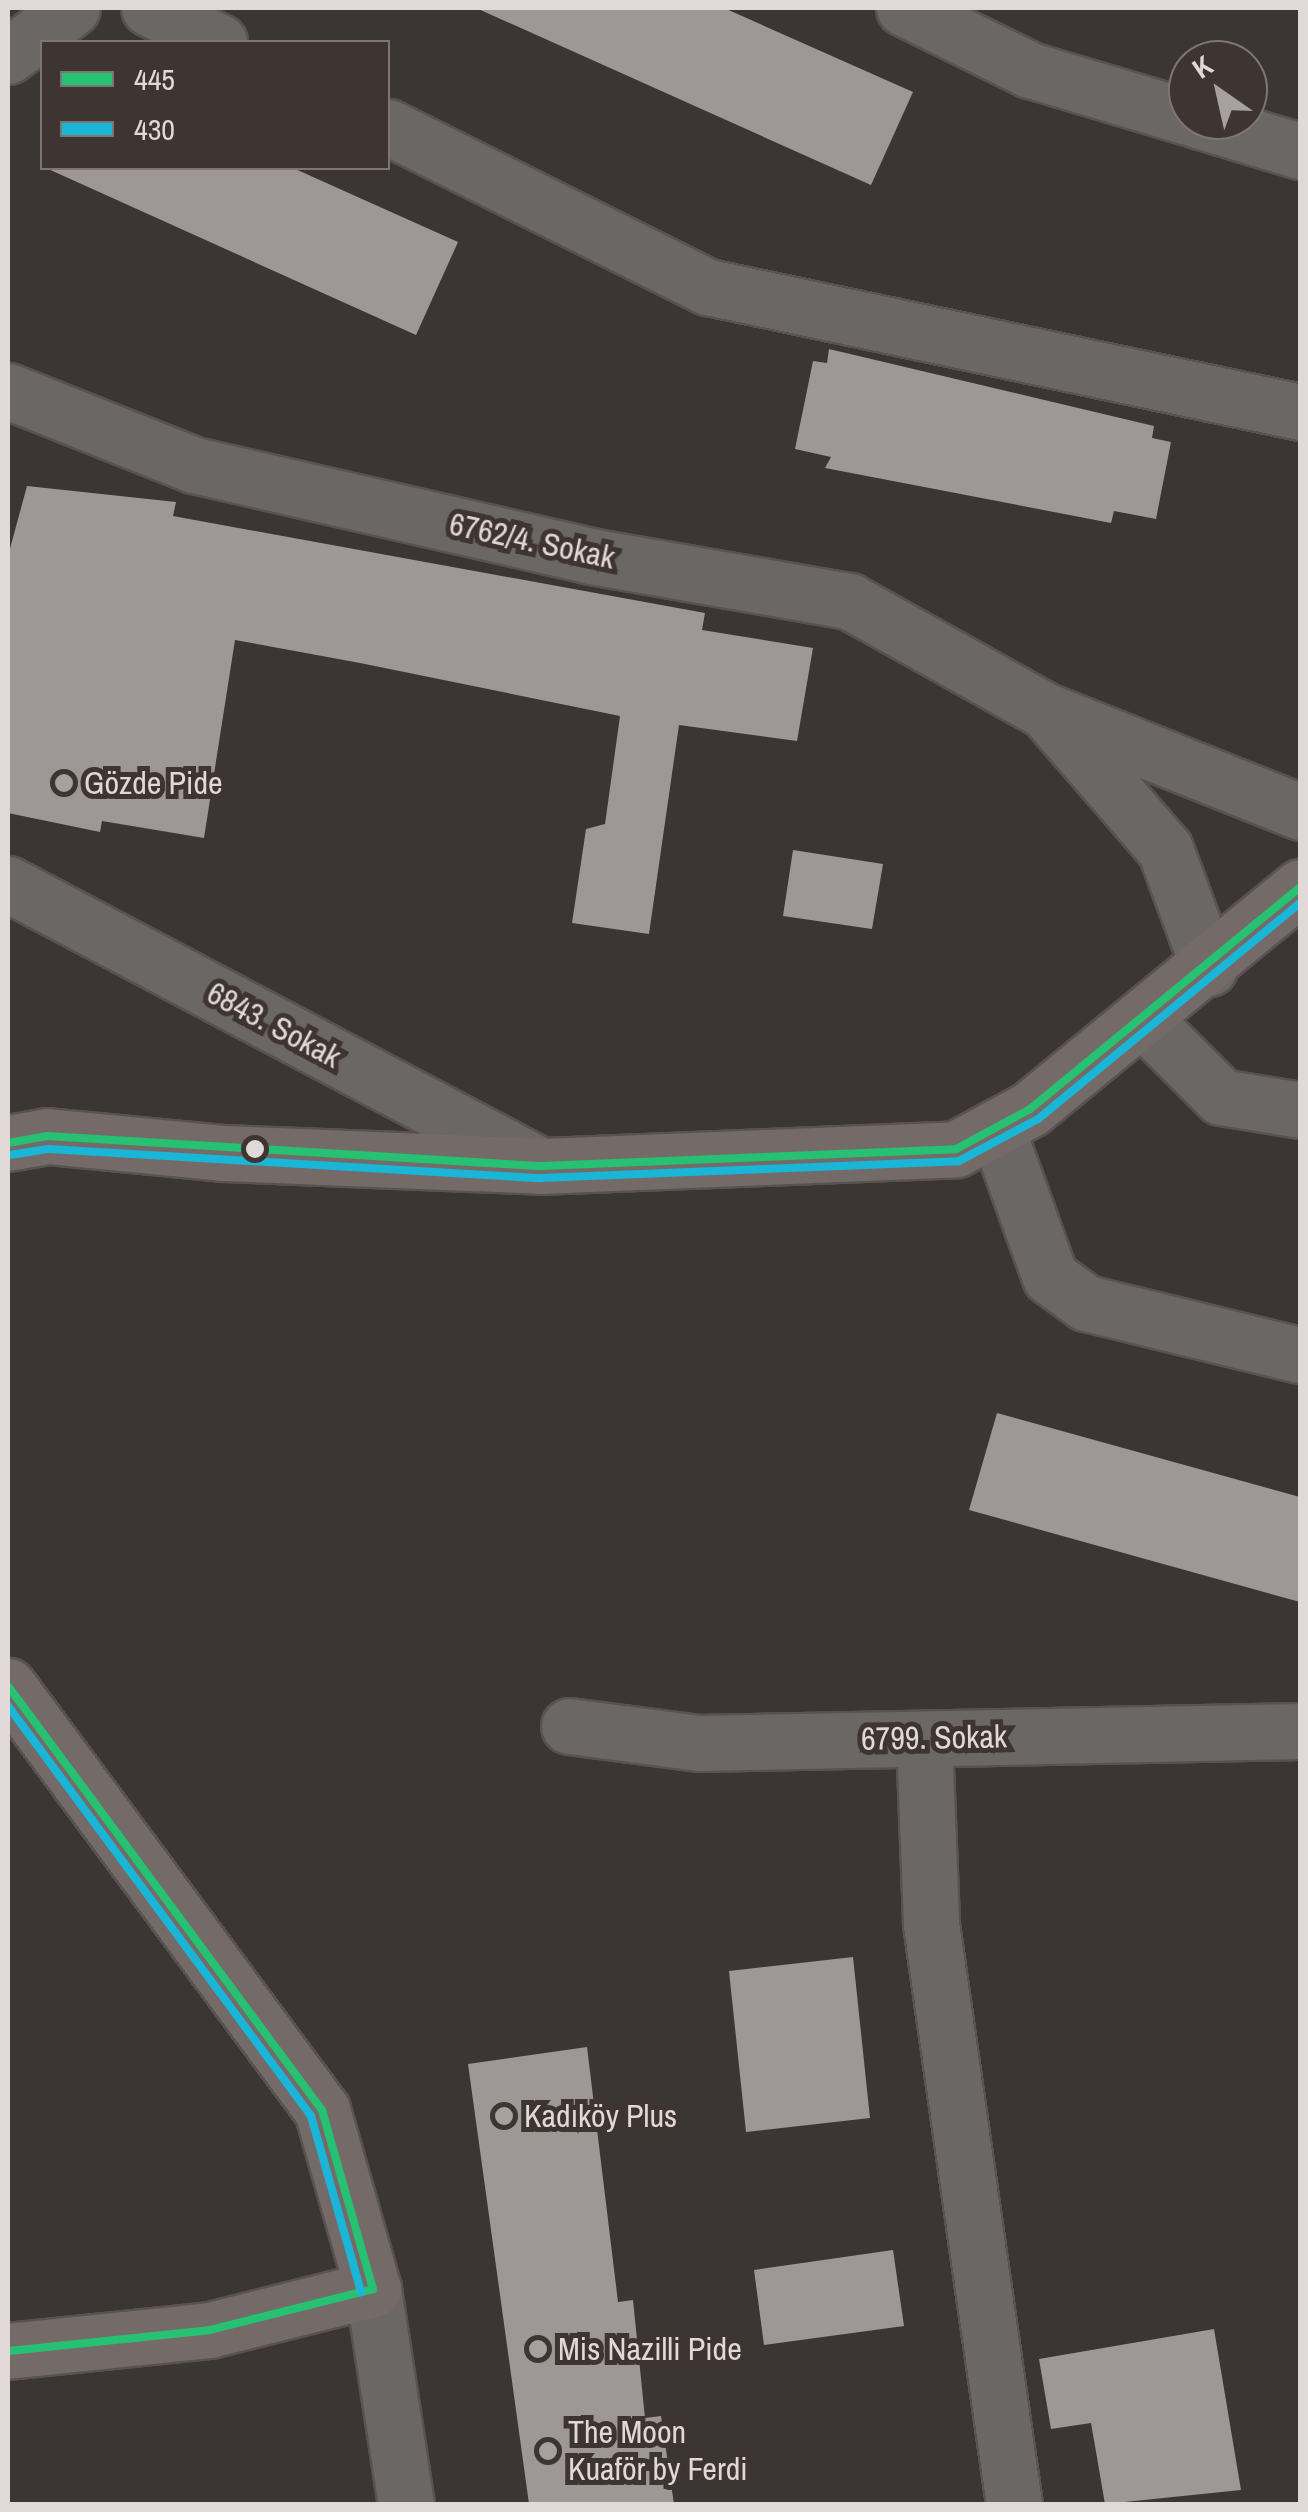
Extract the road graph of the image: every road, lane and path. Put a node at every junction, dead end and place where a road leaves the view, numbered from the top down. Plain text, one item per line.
1 (72, 8) edge
2 (149, 8) edge
3 (904, 8) edge
4 (215, 40) edge
5 (8, 56) edge
6 (1168, 111) edge
7 (390, 128) edge
8 (1263, 140) edge
9 (1300, 151) edge
10 (8, 391) edge
11 (1300, 412) edge
12 (1044, 710) junction
13 (1300, 812) edge
14 (8, 884) edge
15 (1300, 887) edge
16 (1209, 968) junction
17 (1143, 1019) junction
18 (1300, 1110) edge
19 (996, 1127) junction
20 (8, 1143) edge
21 (540, 1166) junction
22 (1300, 1355) edge
23 (8, 1686) edge
24 (570, 1726) dead end
25 (1300, 1732) edge
26 (924, 1738) junction
27 (373, 2289) junction
28 (8, 2351) edge
29 (406, 2504) edge
30 (1014, 2504) edge

1 - 5 street
2 - 4 street
3 - 6 street
7 - 11 street
8 - 9 street
10 - 12 street, 6762/4. Sokak
12 - 13 street, 6762/4. Sokak
12 - 16 street, 6762/4. Sokak
14 - 21 street, 6843. Sokak
15 - 16 main road
16 - 17 main road
17 - 18 street
17 - 19 main road
19 - 21 main road
19 - 22 street
20 - 21 main road
23 - 27 main road
24 - 26 street, 6799. Sokak
25 - 26 street, 6799. Sokak
26 - 30 street
27 - 28 main road
27 - 29 street

